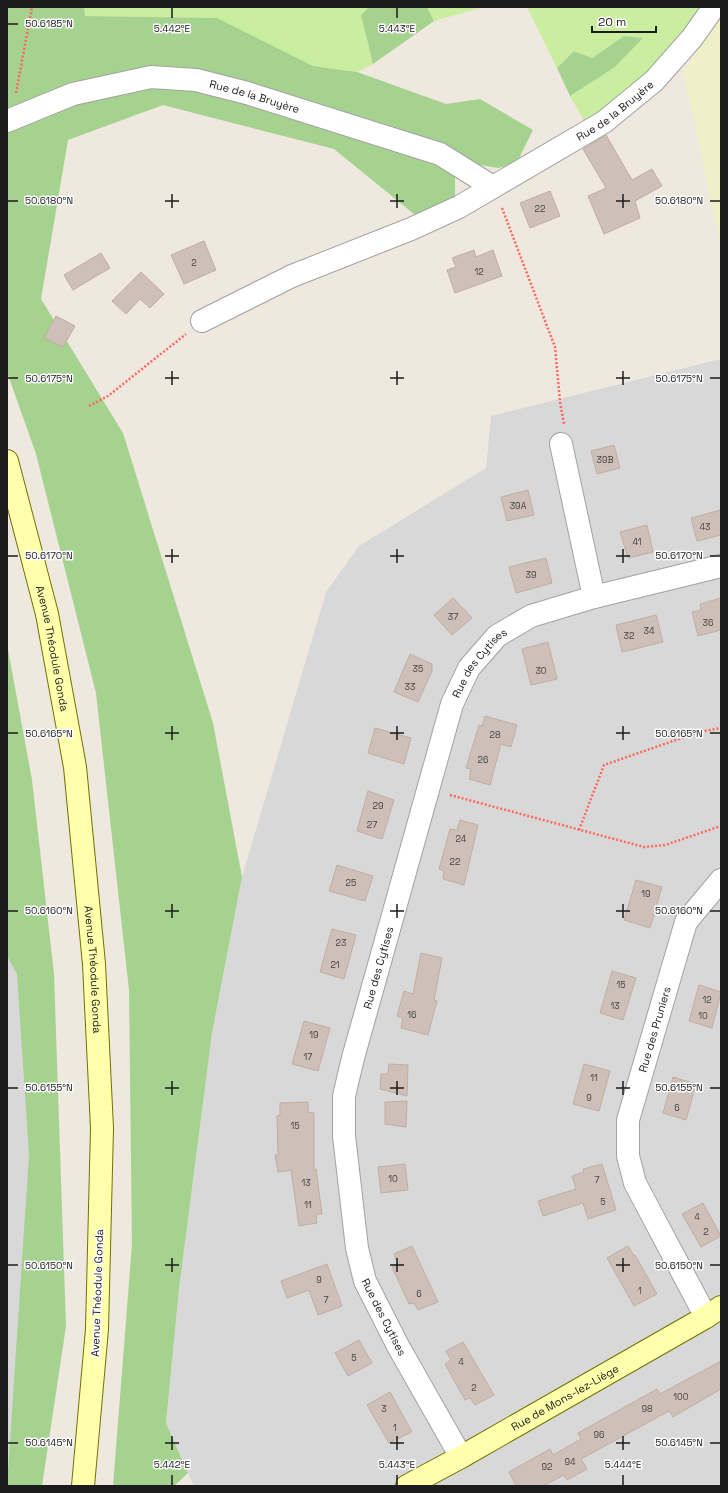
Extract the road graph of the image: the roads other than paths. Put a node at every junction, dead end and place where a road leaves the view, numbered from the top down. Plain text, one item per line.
1 (714, 7) edge
2 (7, 120) edge
3 (493, 187) junction
4 (202, 321) road end
5 (561, 444) road end
6 (7, 461) edge
7 (721, 566) edge
8 (594, 597) junction
9 (721, 880) edge
10 (714, 1312) edge
11 (461, 1457) junction
12 (83, 1486) edge
13 (407, 1486) edge

1 - 3 street, Rue de la Bruyère
2 - 3 street, Rue de la Bruyère
3 - 4 street, Rue de la Bruyère
5 - 8 street
6 - 12 main road, Avenue Théodule Gonda
7 - 8 street, Rue des Cytises
8 - 11 street, Rue des Cytises
9 - 10 street, Rue des Pruniers
10 - 11 main road, Rue de Mons-lez-Liège
11 - 13 main road, Rue de Mons-lez-Liège

